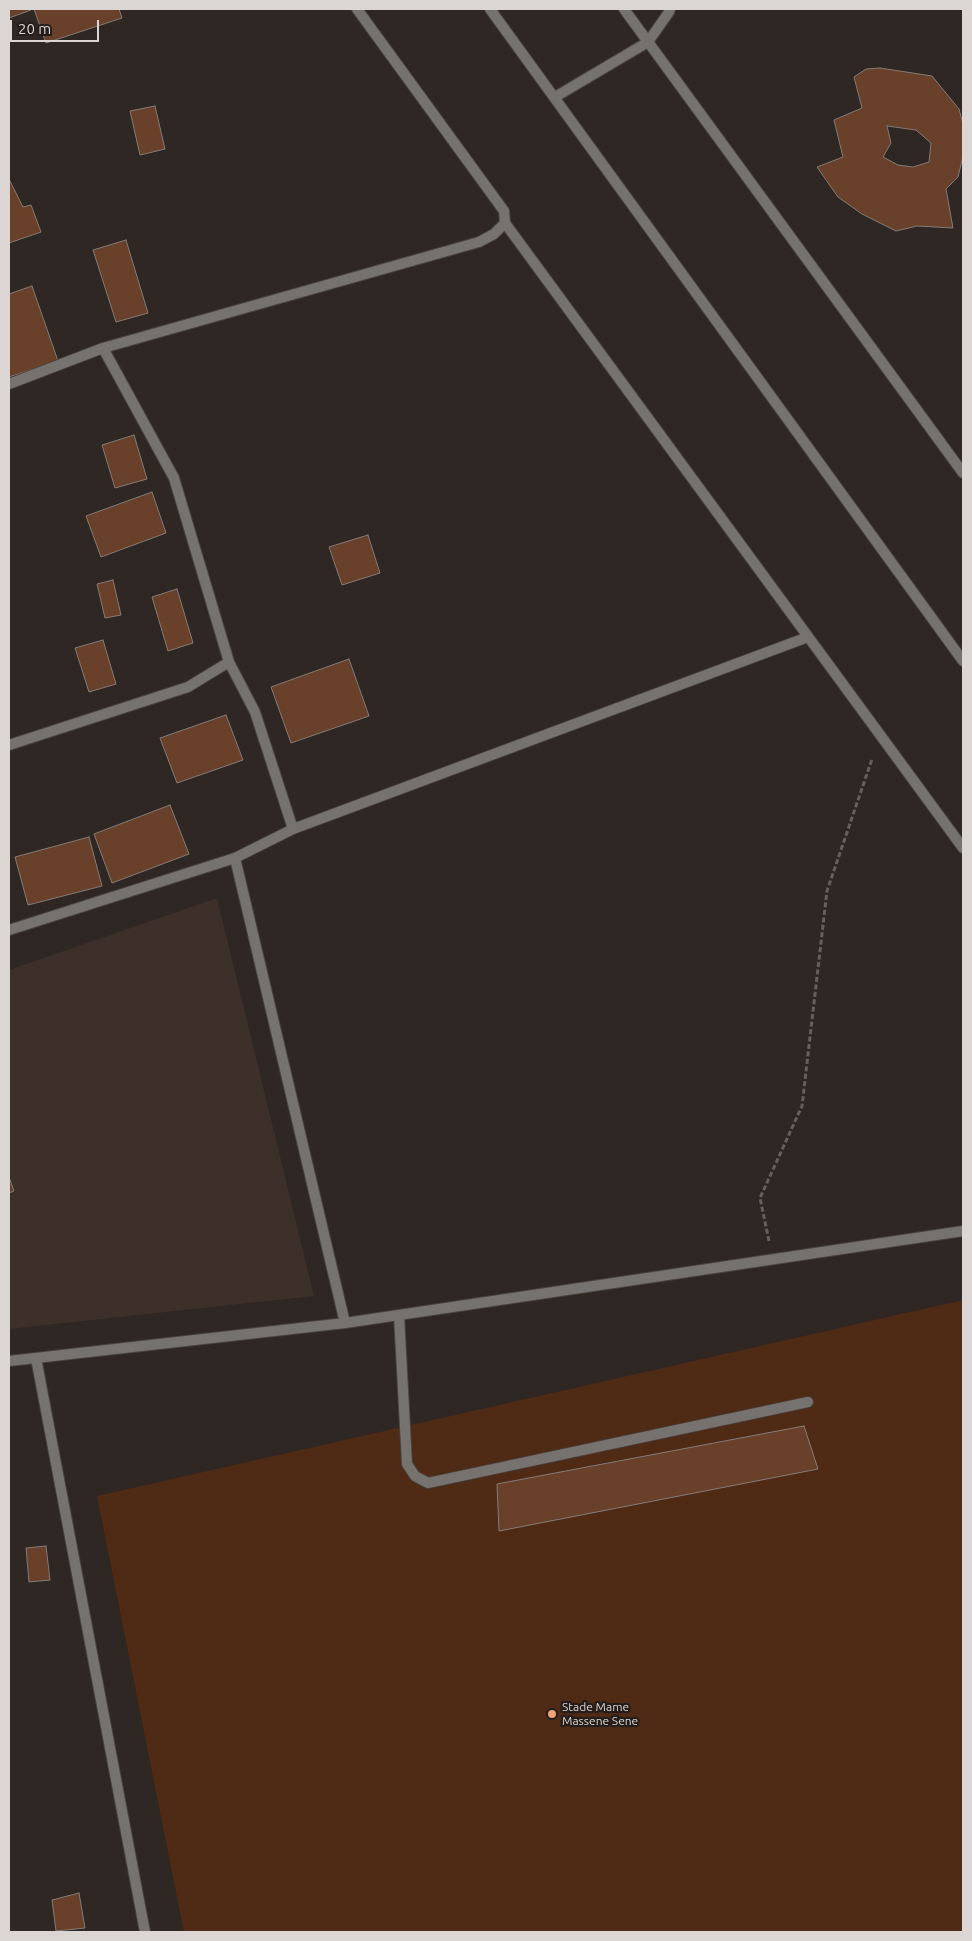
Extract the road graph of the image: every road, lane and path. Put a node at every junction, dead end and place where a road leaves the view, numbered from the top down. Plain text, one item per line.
1 (357, 9) edge
2 (490, 9) edge
3 (624, 9) edge
4 (670, 9) edge
5 (648, 42) junction
6 (555, 97) junction
7 (505, 223) junction
8 (103, 348) junction
9 (9, 384) edge
10 (963, 473) edge
11 (808, 637) junction
12 (963, 661) edge
13 (229, 662) junction
14 (880, 735) junction
15 (9, 745) edge
16 (293, 829) junction
17 (963, 848) edge
18 (235, 858) junction
19 (9, 930) edge
20 (963, 1231) edge
21 (774, 1260) junction
22 (399, 1315) junction
23 (345, 1323) junction
24 (36, 1358) junction
25 (9, 1361) edge
26 (808, 1402) dead end
27 (145, 1932) edge

1 - 7 street
2 - 6 street
3 - 5 street
4 - 5 street
5 - 6 street
5 - 10 street
6 - 12 street
7 - 8 street
7 - 11 street
8 - 9 street
8 - 13 street
11 - 14 street
11 - 16 street
13 - 15 street
13 - 16 street
14 - 17 street
14 - 21 path
16 - 18 street
18 - 19 street
18 - 23 street
20 - 21 street
21 - 22 street
22 - 23 street
22 - 26 street
23 - 24 street
24 - 25 street
24 - 27 street

